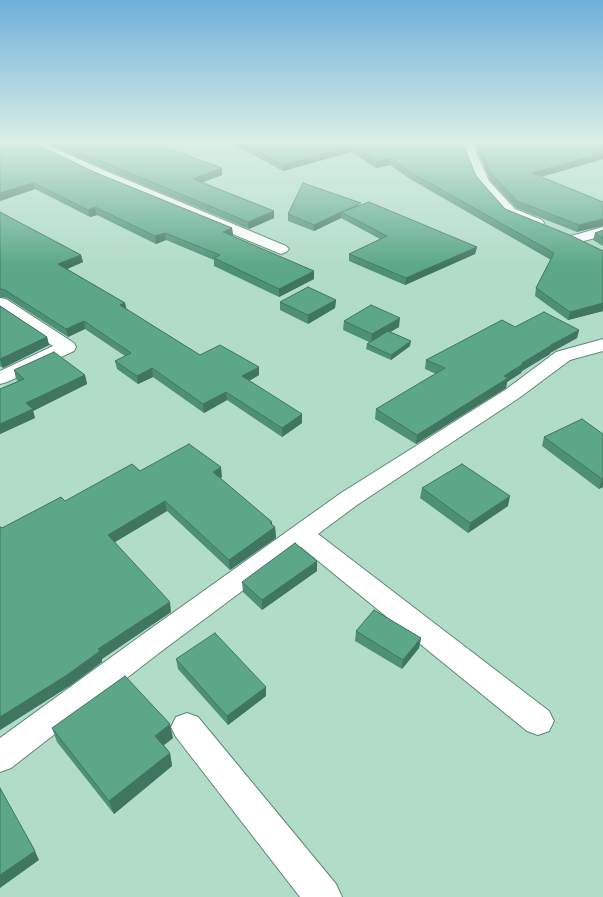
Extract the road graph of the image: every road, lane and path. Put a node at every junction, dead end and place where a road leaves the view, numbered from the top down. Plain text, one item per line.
1 (125, 184) edge
2 (485, 184) edge
3 (547, 227) edge
4 (603, 231) edge
5 (561, 233) edge
6 (576, 239) junction
7 (592, 247) edge
8 (281, 249) dead end
9 (0, 303) edge
10 (603, 345) edge
11 (0, 378) edge
12 (301, 534) junction
13 (538, 721) dead end
14 (187, 727) dead end
15 (0, 757) edge
16 (323, 897) edge

1 - 8 street
2 - 3 street
4 - 6 street
5 - 6 street
6 - 7 street
9 - 11 street
10 - 12 street
12 - 13 street
12 - 15 street
14 - 16 street

